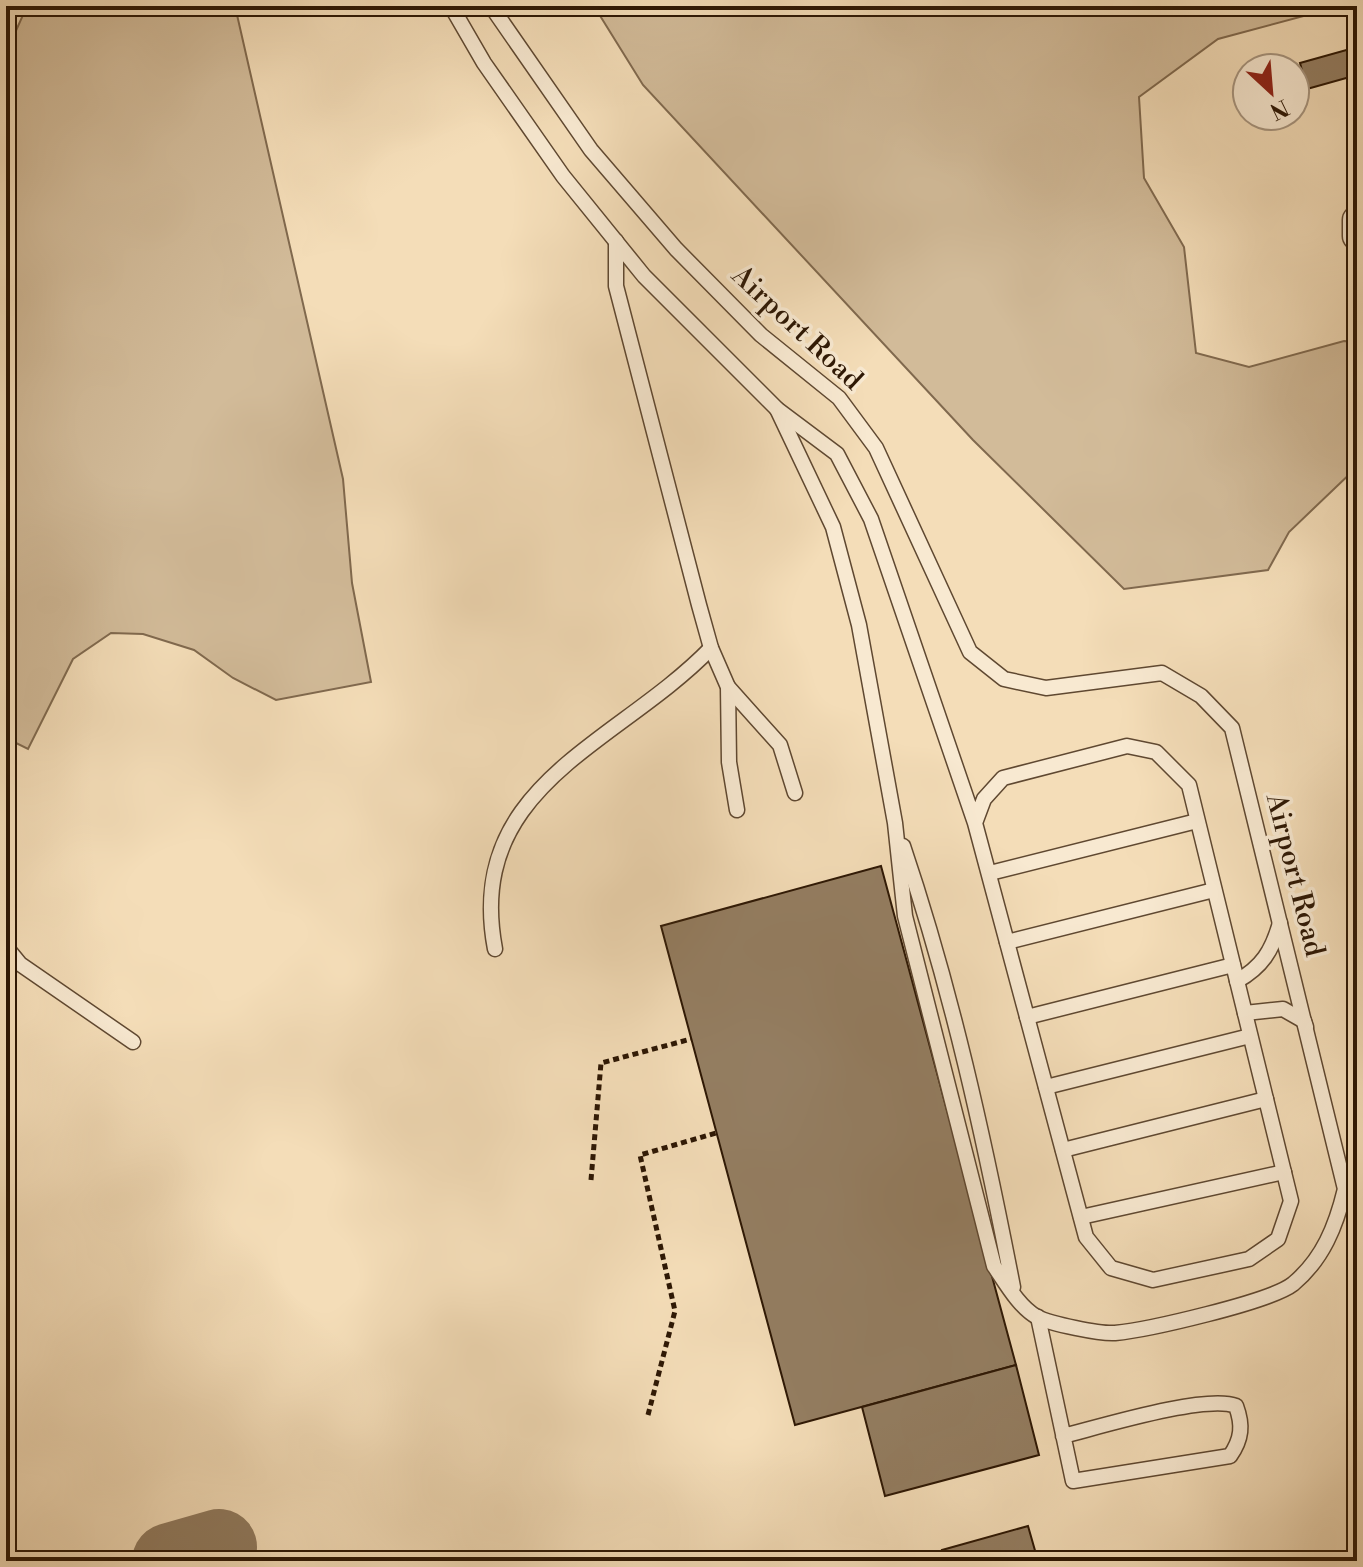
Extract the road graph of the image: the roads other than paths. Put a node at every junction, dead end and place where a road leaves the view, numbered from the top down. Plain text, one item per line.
1 (451, 6) edge
2 (491, 6) edge
3 (1357, 220) edge
4 (1357, 236) edge
5 (616, 241) junction
6 (777, 409) junction
7 (711, 648) junction
8 (728, 687) junction
9 (795, 793) dead end
10 (737, 810) dead end
11 (1197, 821) junction
12 (895, 823) junction
13 (975, 823) junction
14 (990, 873) junction
15 (1269, 876) junction
16 (1214, 890) junction
17 (1007, 942) junction
18 (6, 947) edge
19 (495, 949) dead end
20 (1233, 965) junction
21 (1237, 981) junction
22 (1245, 1013) junction
23 (1027, 1017) junction
24 (1250, 1036) junction
25 (133, 1042) dead end
26 (1314, 1059) junction
27 (1046, 1087) junction
28 (1266, 1099) junction
29 (1063, 1150) junction
30 (1284, 1172) junction
31 (1081, 1217) junction
32 (1013, 1290) junction
33 (1038, 1317) junction
34 (1063, 1436) junction

1 - 5 lane
2 - 15 lane, Airport Road
3 - 4 street
5 - 6 lane
5 - 7 lane
6 - 12 lane
6 - 13 lane
7 - 8 lane
7 - 19 lane
8 - 9 lane
8 - 10 lane
11 - 13 lane
11 - 14 lane
11 - 16 lane
12 - 32 lane
12 - 32 lane
13 - 14 lane
14 - 17 lane
15 - 21 lane
15 - 26 lane, Airport Road
16 - 17 lane
16 - 20 lane
17 - 23 lane
18 - 25 lane
20 - 21 lane
20 - 23 lane
21 - 22 lane
22 - 24 lane
22 - 26 lane
23 - 27 lane
24 - 27 lane
24 - 28 lane
26 - 33 lane, Airport Road
27 - 29 lane
28 - 29 lane
28 - 30 lane
29 - 31 lane
30 - 31 lane
30 - 31 lane
32 - 33 lane
33 - 34 lane
34 - 34 lane

